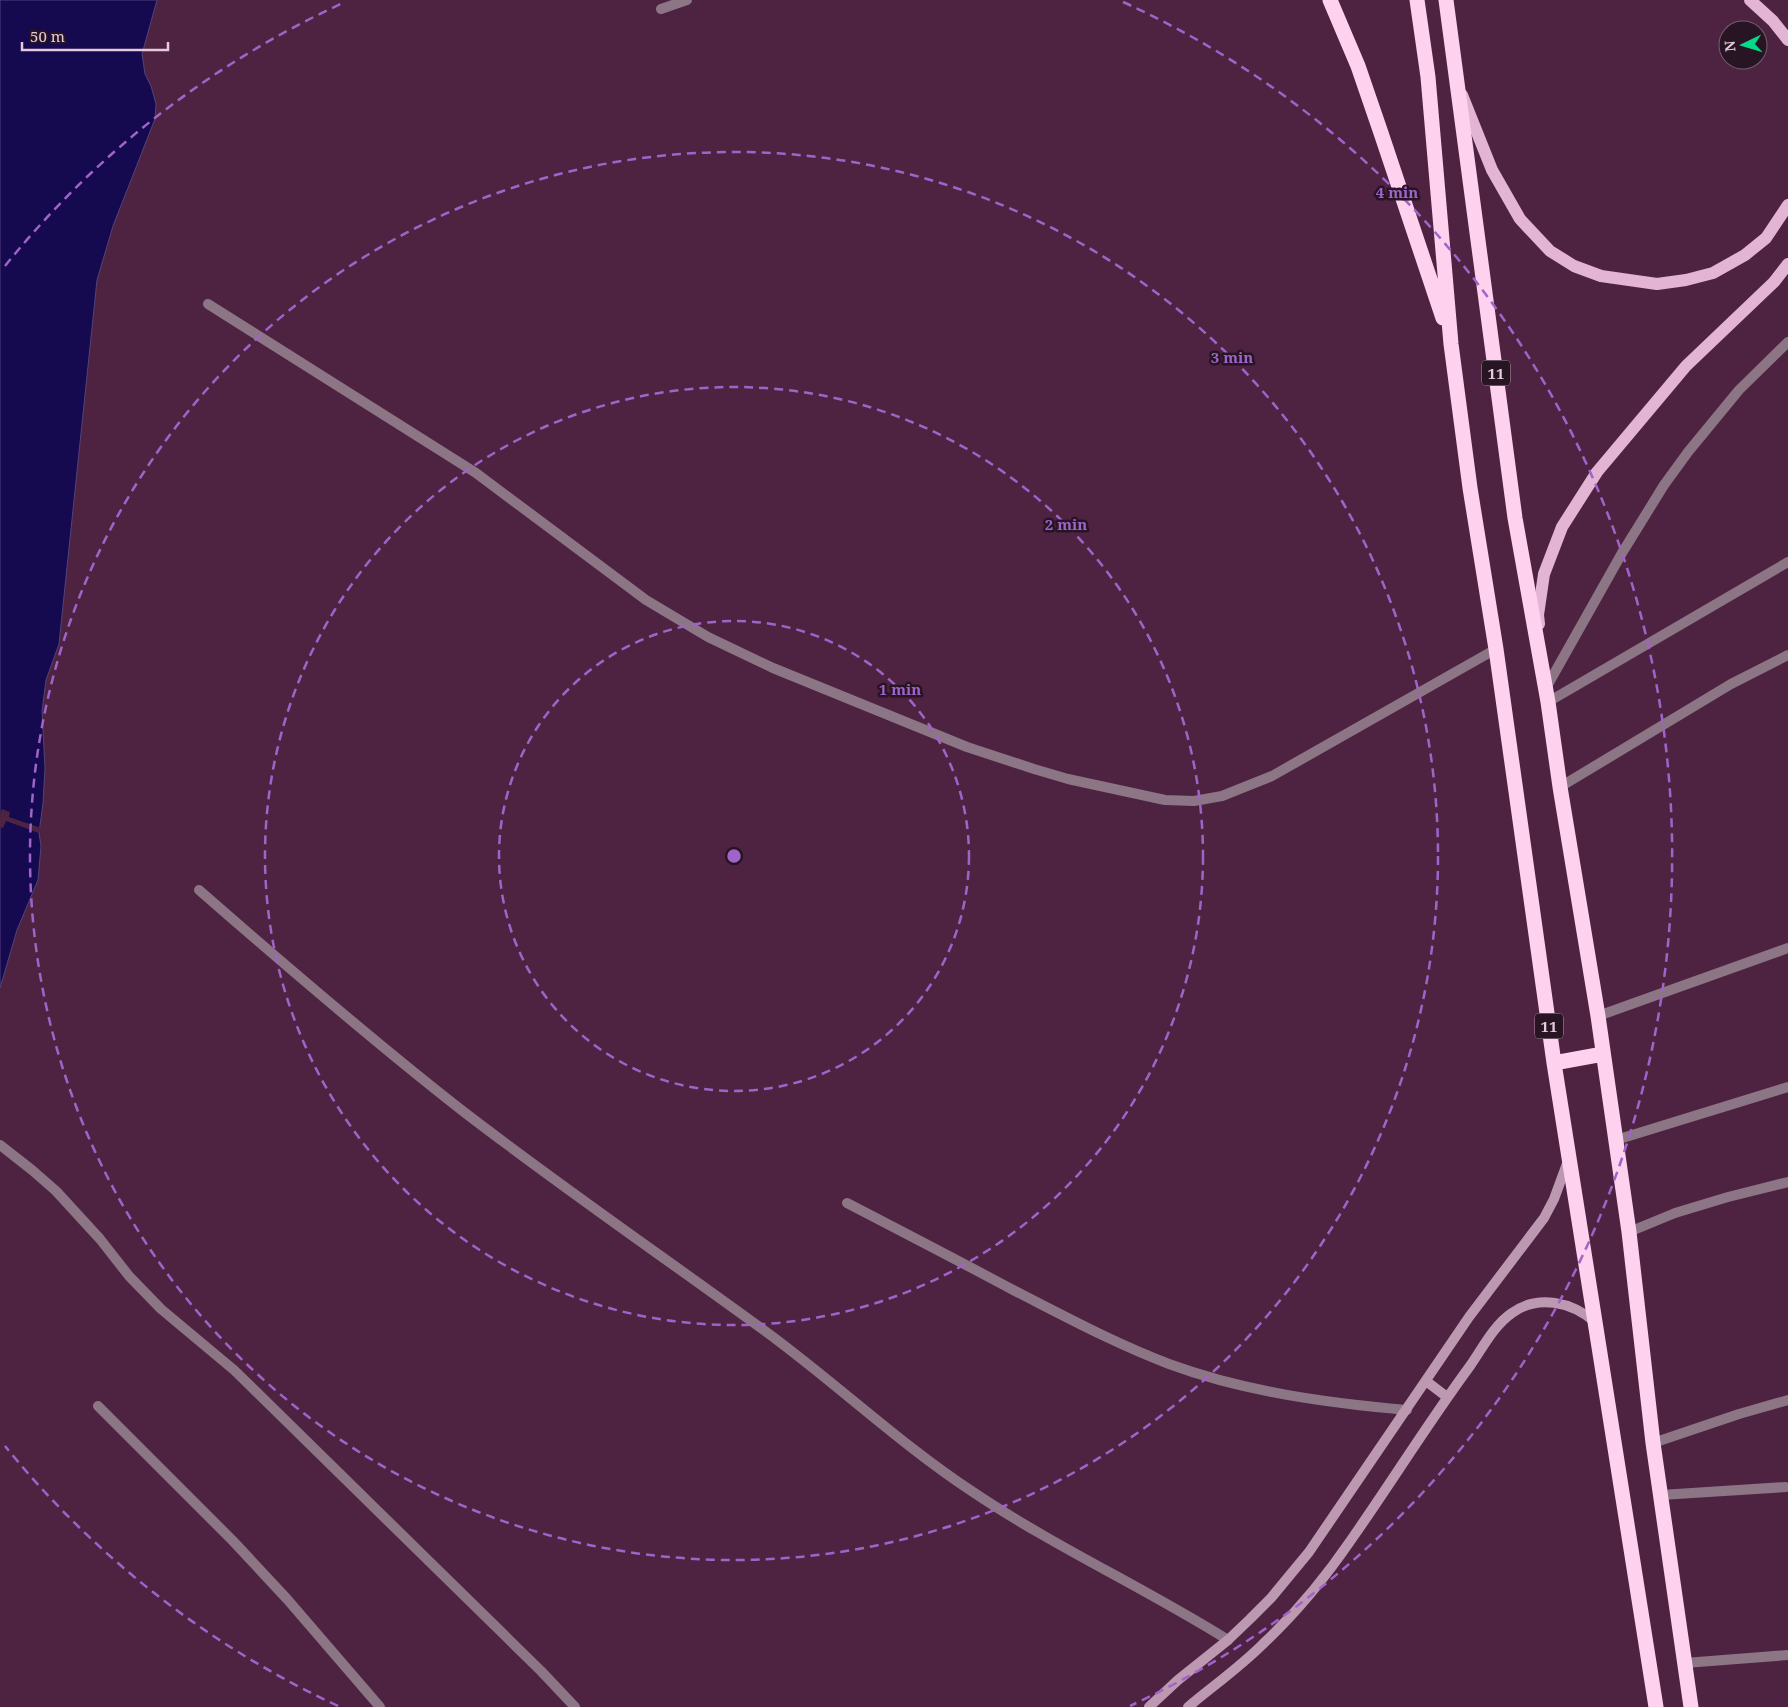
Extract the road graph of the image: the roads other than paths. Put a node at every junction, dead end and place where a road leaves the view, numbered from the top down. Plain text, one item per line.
1 (687, 0) edge
2 (1330, 0) edge
3 (1417, 0) edge
4 (1446, 0) edge
5 (1750, 0) edge
6 (661, 8) dead end
7 (1788, 40) edge
8 (1458, 84) junction
9 (1788, 205) edge
10 (1788, 264) edge
11 (208, 304) dead end
12 (1788, 342) edge
13 (1451, 344) junction
14 (1788, 562) edge
15 (1496, 649) junction
16 (1788, 655) edge
17 (1541, 662) junction
18 (1547, 695) junction
19 (1560, 787) junction
20 (198, 890) dead end
21 (1788, 948) edge
22 (1598, 1016) junction
23 (1603, 1054) junction
24 (1554, 1063) junction
25 (1788, 1087) edge
26 (1616, 1140) junction
27 (0, 1145) edge
28 (1569, 1158) junction
29 (1788, 1182) edge
30 (847, 1203) dead end
31 (1630, 1232) junction
32 (1596, 1323) junction
33 (1426, 1381) junction
34 (1447, 1397) junction
35 (1788, 1400) edge
36 (98, 1406) dead end
37 (1407, 1410) junction
38 (1653, 1442) junction
39 (1786, 1487) dead end
40 (1661, 1495) junction
41 (1228, 1640) junction
42 (1788, 1655) edge
43 (1685, 1663) junction
44 (380, 1707) edge
45 (575, 1707) edge
46 (1149, 1707) edge
47 (1188, 1707) edge
48 (1656, 1707) edge
49 (1691, 1707) edge

1 - 6 street
2 - 13 highway
3 - 13 highway, 11
4 - 8 highway, 11
5 - 7 main road
8 - 9 main road
8 - 17 highway, 11
10 - 17 main road
11 - 15 street
12 - 18 street
13 - 15 highway, 11
14 - 18 street
15 - 24 highway, 11
16 - 19 street
17 - 18 highway, 11
18 - 19 highway, 11
19 - 22 highway, 11
20 - 41 street
21 - 22 street
22 - 23 highway, 11
23 - 24 highway
23 - 26 highway, 11
24 - 28 highway, 11
25 - 26 street
26 - 31 highway, 11
27 - 45 street
28 - 32 highway, 11
28 - 33 street
29 - 31 street
30 - 37 street
31 - 38 highway, 11
32 - 34 street
32 - 48 highway, 11
33 - 34 street
33 - 37 street
34 - 47 street
35 - 38 street
36 - 44 street
37 - 41 street
38 - 40 highway, 11
39 - 40 street
40 - 43 highway, 11
41 - 46 street
42 - 43 street
43 - 49 highway, 11

